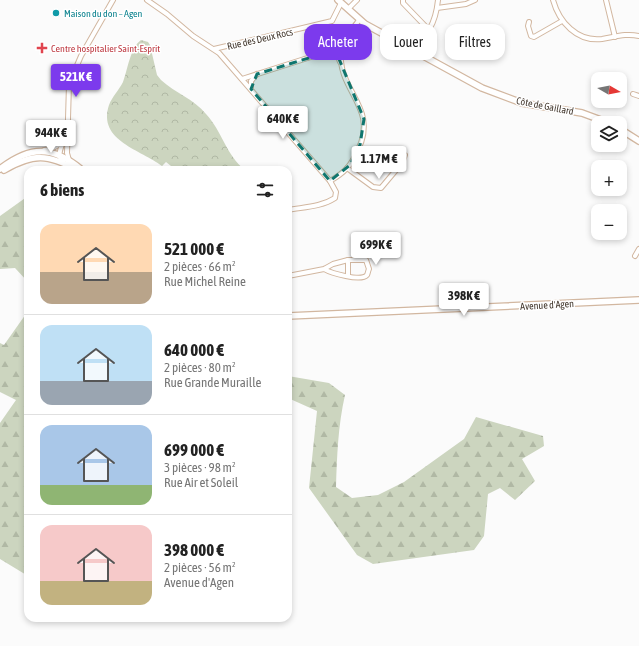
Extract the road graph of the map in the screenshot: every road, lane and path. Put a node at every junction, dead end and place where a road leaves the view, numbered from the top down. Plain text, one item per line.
1 (113, 0) edge
2 (147, 0) edge
3 (403, 0) edge
4 (438, 0) edge
5 (475, 0) edge
6 (553, 0) edge
7 (606, 0) edge
8 (339, 2) edge
9 (356, 2) edge
10 (437, 8) junction
11 (348, 10) junction
12 (359, 20) junction
13 (562, 21) junction
14 (529, 22) dead end
15 (356, 24) edge
16 (420, 24) edge
17 (433, 24) edge
18 (380, 32) edge
19 (639, 36) edge
20 (614, 37) junction
21 (214, 49) junction
22 (305, 60) edge
23 (338, 60) edge
24 (343, 60) edge
25 (432, 60) edge
26 (343, 72) junction
27 (257, 74) junction
28 (242, 79) junction
29 (251, 89) junction
30 (633, 94) dead end
31 (639, 96) edge
32 (68, 116) junction
33 (591, 116) edge
34 (627, 133) edge
35 (63, 141) junction
36 (639, 141) edge
37 (67, 147) junction
38 (37, 151) junction
39 (405, 155) dead end
40 (61, 158) junction
41 (69, 160) junction
42 (72, 166) edge
43 (77, 166) edge
44 (348, 168) junction
45 (0, 169) edge
46 (0, 172) edge
47 (330, 181) junction
48 (292, 209) edge
49 (639, 250) edge
50 (635, 256) dead end
51 (348, 260) junction
52 (324, 270) junction
53 (292, 275) edge
54 (348, 276) junction
55 (639, 300) edge
56 (292, 316) edge

1 - 32 street
2 - 21 street
3 - 16 street
4 - 10 street
5 - 10 street
6 - 13 street
7 - 20 street
8 - 11 main road, Côte de Gaillard
8 - 21 street, Rue des Deux Rocs
9 - 11 street
10 - 17 street
11 - 12 main road, Côte de Gaillard
12 - 15 street
12 - 18 main road, Côte de Gaillard
13 - 14 street
13 - 20 street
19 - 20 street
21 - 28 street
22 - 27 street
23 - 26 street
24 - 26 street
25 - 33 main road, Côte de Gaillard
26 - 44 street
27 - 28 street
27 - 29 street
28 - 29 street
29 - 47 street
30 - 31 street
32 - 35 street
32 - 37 street
34 - 36 main road
35 - 38 street
35 - 40 street
37 - 40 street
37 - 41 street
38 - 40 main road
38 - 45 main road
39 - 44 street
40 - 41 main road
40 - 42 main road
40 - 46 main road
41 - 43 main road
44 - 47 street
47 - 48 street
49 - 50 street
51 - 52 street
51 - 54 street
51 - 54 street
52 - 53 street
52 - 54 street
55 - 56 main road, Avenue d'Agen

